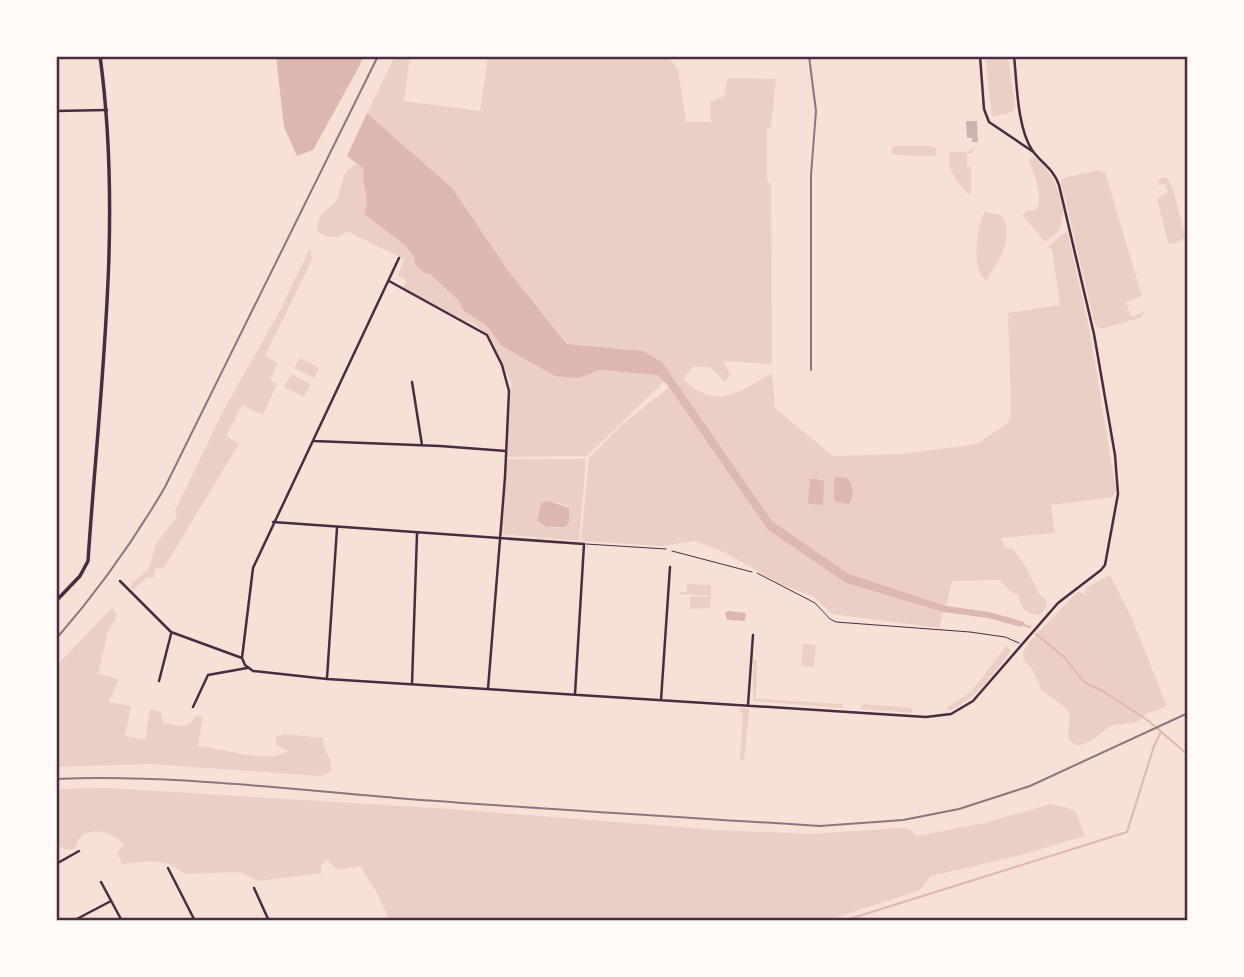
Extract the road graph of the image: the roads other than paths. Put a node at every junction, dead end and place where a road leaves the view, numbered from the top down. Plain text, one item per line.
1 (100, 56) edge
2 (980, 56) edge
3 (1014, 56) edge
4 (107, 110) junction
5 (56, 111) edge
6 (1032, 151) junction
7 (399, 258) dead end
8 (389, 281) junction
9 (412, 382) dead end
10 (313, 441) junction
11 (422, 445) junction
12 (506, 452) junction
13 (273, 522) junction
14 (337, 528) junction
15 (418, 532) junction
16 (500, 537) junction
17 (584, 544) junction
18 (666, 549) road end
19 (670, 567) dead end
20 (757, 573) road end
21 (120, 581) dead end
22 (56, 601) edge
23 (171, 632) junction
24 (752, 635) dead end
25 (1021, 644) junction
26 (242, 658) junction
27 (247, 668) junction
28 (327, 679) junction
29 (159, 681) dead end
30 (411, 684) junction
31 (488, 689) junction
32 (575, 694) junction
33 (661, 700) junction
34 (748, 705) junction
35 (193, 707) dead end
36 (79, 851) dead end
37 (56, 864) edge
38 (168, 868) dead end
39 (101, 882) dead end
40 (254, 888) dead end
41 (111, 901) junction
42 (73, 921) edge
43 (122, 921) edge
44 (195, 921) edge
45 (270, 921) edge

1 - 4 street
2 - 6 street
3 - 6 street
4 - 5 street
4 - 22 street
6 - 25 street
7 - 8 street
8 - 10 street
8 - 12 street
9 - 11 street
10 - 11 street
10 - 13 street
11 - 12 street
12 - 16 street
13 - 14 street
13 - 26 street
14 - 15 street
14 - 28 street
15 - 16 street
15 - 30 street
16 - 17 street
16 - 31 street
17 - 18 lane
17 - 32 street
19 - 33 street
20 - 25 lane
21 - 23 street
23 - 26 street
23 - 29 street
24 - 34 street
25 - 34 street
26 - 27 street
27 - 28 street
27 - 35 street
28 - 30 street
30 - 31 street
31 - 32 street
32 - 33 street
33 - 34 street
36 - 37 street
38 - 44 street
39 - 41 street
40 - 45 street
41 - 42 street
41 - 43 street

